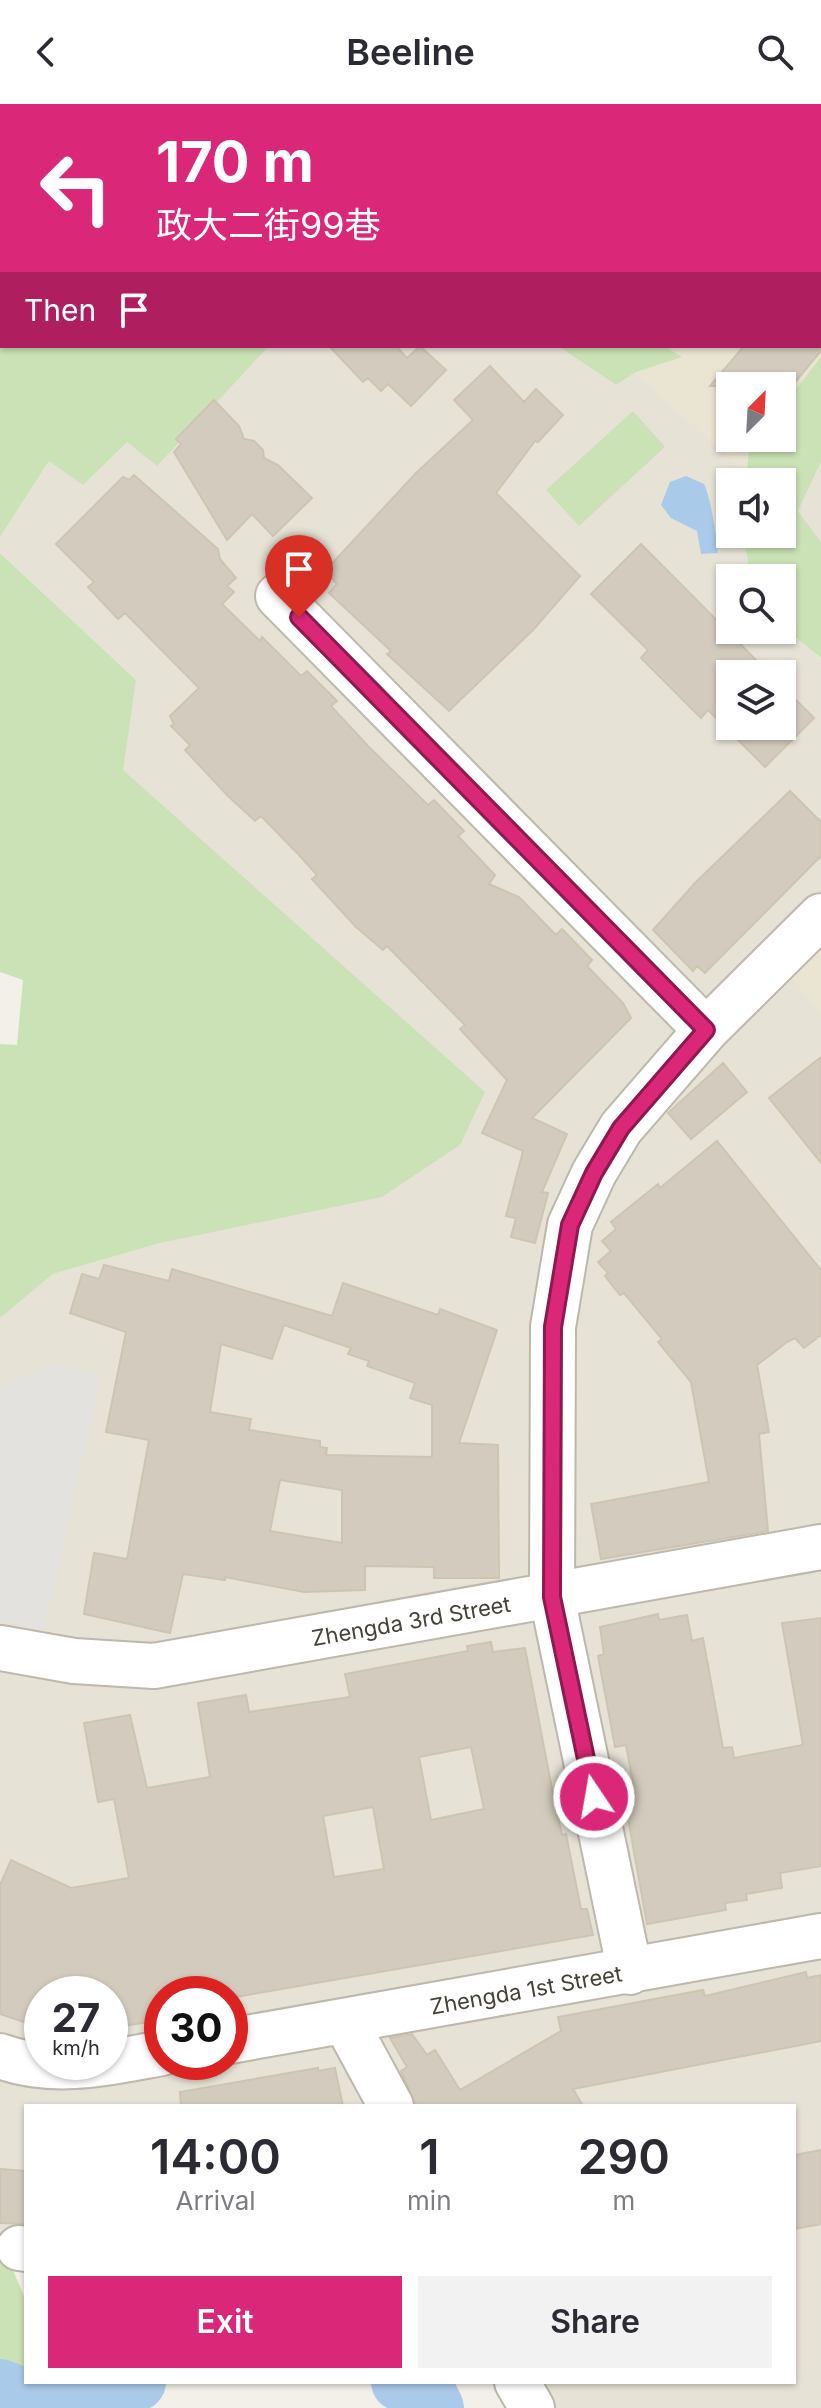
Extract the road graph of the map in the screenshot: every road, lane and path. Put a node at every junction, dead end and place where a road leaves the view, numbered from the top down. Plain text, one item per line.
1 (278, 596) dead end
2 (821, 916) edge
3 (706, 1030) junction
4 (821, 1547) edge
5 (552, 1597) junction
6 (0, 1648) edge
7 (821, 1936) edge
8 (630, 1972) junction
9 (345, 2021) junction
10 (248, 2038) edge
11 (0, 2056) edge
12 (144, 2056) edge
13 (390, 2104) edge
14 (518, 2384) edge
15 (542, 2384) edge
16 (532, 2408) edge
17 (556, 2408) edge

1 - 3 street
2 - 3 street
3 - 5 street
4 - 5 street, Zhengda 3rd Street
5 - 6 street, Zhengda 3rd Street
5 - 8 street
7 - 8 street, Zhengda 1st Street
8 - 9 street, Zhengda 1st Street
9 - 10 street, Zhengda 1st Street
9 - 13 street
11 - 12 street
14 - 16 street
15 - 17 street

